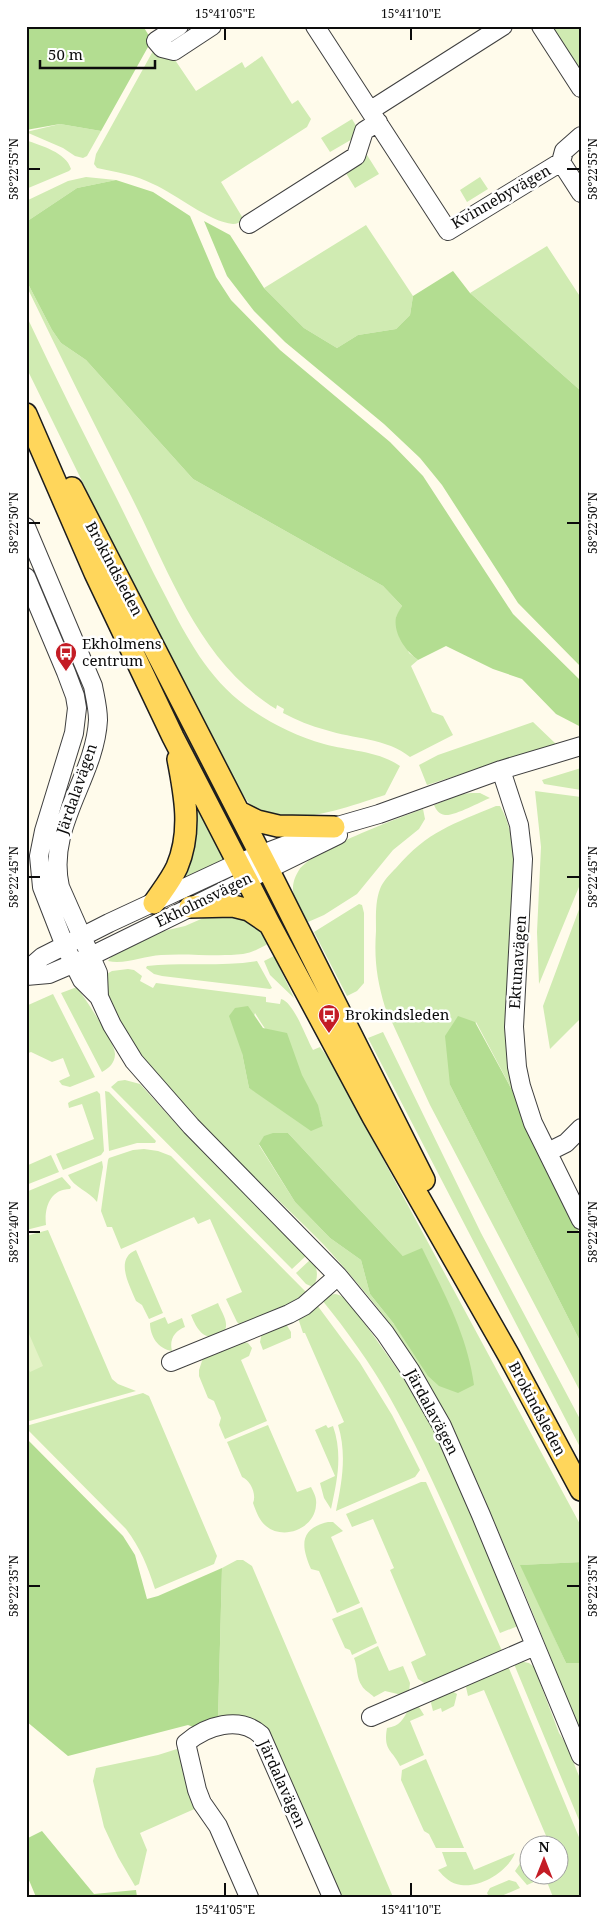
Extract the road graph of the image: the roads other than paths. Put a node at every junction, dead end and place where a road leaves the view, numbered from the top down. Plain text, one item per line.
1 (179, 26) edge
2 (212, 26) edge
3 (315, 26) edge
4 (503, 26) edge
5 (541, 26) edge
6 (581, 88) edge
7 (374, 116) junction
8 (581, 136) edge
9 (561, 162) junction
10 (581, 193) edge
11 (249, 224) dead end
12 (26, 402) edge
13 (26, 414) edge
14 (26, 527) edge
15 (33, 561) edge
16 (26, 577) edge
17 (173, 737) junction
18 (581, 746) edge
19 (502, 770) junction
20 (239, 812) junction
21 (379, 814) junction
22 (334, 827) junction
23 (264, 861) junction
24 (242, 871) junction
25 (154, 903) junction
26 (190, 907) junction
27 (269, 923) junction
28 (83, 937) junction
29 (65, 946) junction
30 (91, 956) junction
31 (73, 963) junction
32 (26, 971) edge
33 (26, 976) edge
34 (99, 997) junction
35 (581, 1128) edge
36 (548, 1152) junction
37 (581, 1220) edge
38 (338, 1276) junction
39 (508, 1354) junction
40 (171, 1362) dead end
41 (581, 1490) edge
42 (535, 1646) junction
43 (371, 1717) dead end
44 (581, 1756) edge
45 (248, 1897) edge
46 (332, 1897) edge

1 - 2 street
3 - 7 street, Kvinnebyvägen
4 - 7 street
5 - 6 street
7 - 9 street, Kvinnebyvägen
7 - 11 street
8 - 9 street, Kvinnebyvägen
9 - 10 street, Kvinnebyvägen
12 - 20 main road, Brokindsleden
13 - 17 main road, Brokindsleden
14 - 15 street, Järdalavägen
15 - 28 street, Järdalavägen
16 - 29 street, Järdalavägen
17 - 24 main road, Brokindsleden
17 - 25 main road
18 - 19 street, Ekholmsvägen
19 - 21 street, Ekholmsvägen
19 - 36 street, Ektunavägen
20 - 22 main road
20 - 23 main road, Brokindsleden
21 - 22 street, Ekholmsvägen
21 - 23 street, Ekholmsvägen
22 - 23 street, Ekholmsvägen
23 - 24 street, Ekholmsvägen
23 - 39 main road, Brokindsleden
24 - 25 street, Ekholmsvägen
24 - 26 street, Ekholmsvägen
24 - 27 main road, Brokindsleden
25 - 28 street, Ekholmsvägen
26 - 27 main road
26 - 30 street, Ekholmsvägen
27 - 39 main road, Brokindsleden
28 - 29 street, Ekholmsvägen
28 - 30 street, Järdalavägen
29 - 31 street, Järdalavägen
29 - 32 street, Ekholmsvägen
30 - 31 street, Ekholmsvägen
30 - 34 street, Järdalavägen
31 - 33 street, Ekholmsvägen
31 - 34 street, Järdalavägen
34 - 38 street, Järdalavägen
35 - 36 street
36 - 37 street, Ektunavägen
38 - 40 street
38 - 42 street, Järdalavägen
39 - 41 main road, Brokindsleden
42 - 43 street
42 - 44 street, Järdalavägen
45 - 46 street, Järdalavägen

